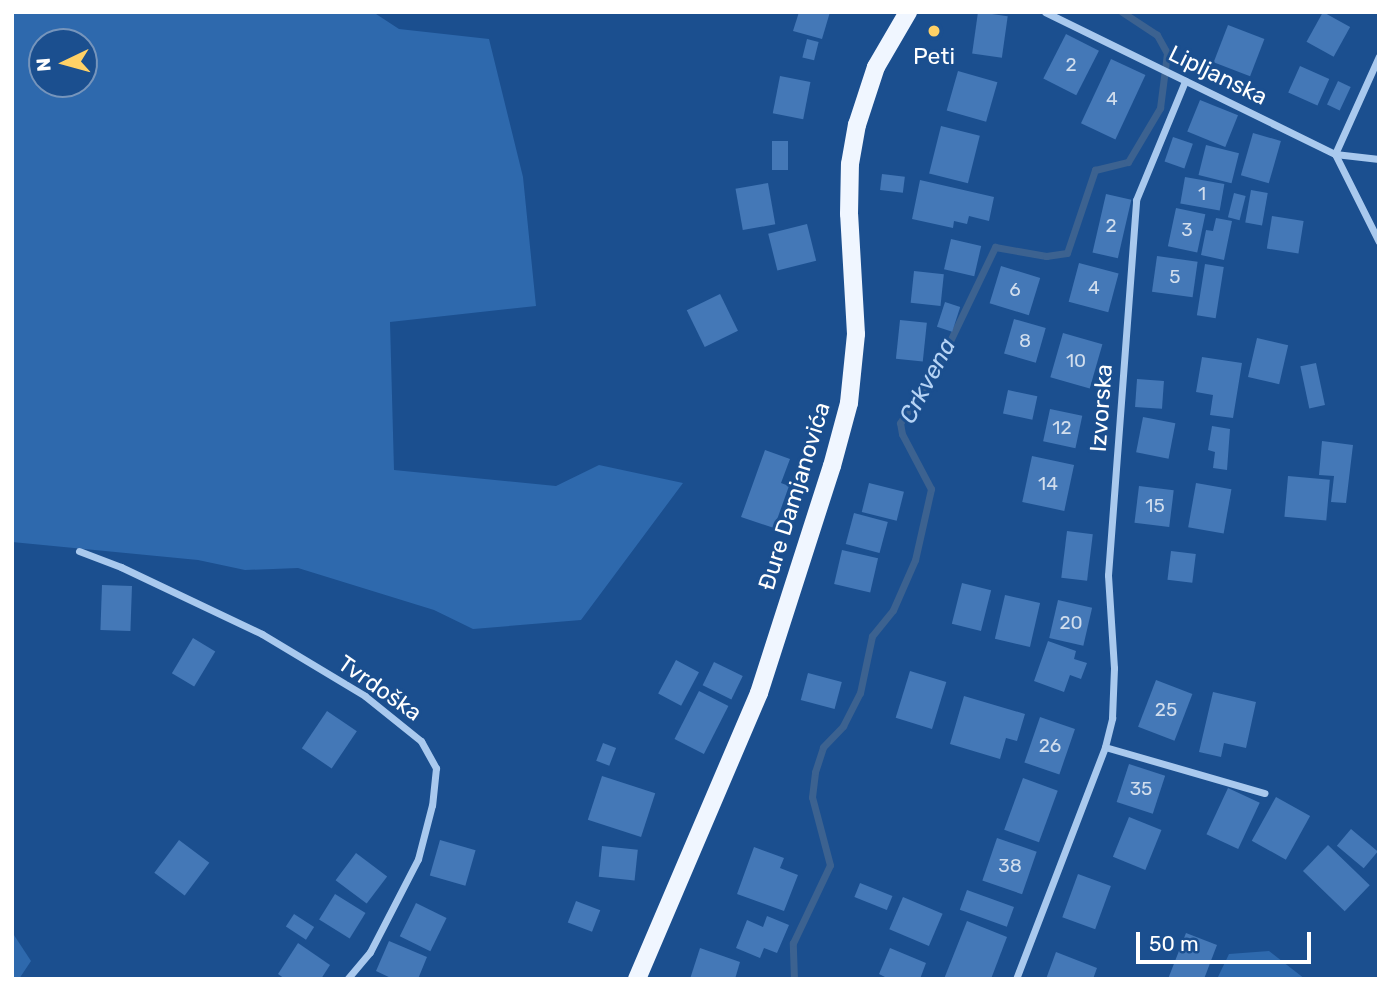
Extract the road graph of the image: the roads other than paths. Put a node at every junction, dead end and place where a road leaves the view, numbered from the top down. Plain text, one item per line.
1 (908, 12) edge
2 (1045, 12) edge
3 (1379, 56) edge
4 (1185, 81) junction
5 (1335, 154) junction
6 (1379, 159) edge
7 (1379, 242) edge
8 (79, 551) dead end
9 (1105, 747) junction
10 (1265, 793) dead end
11 (347, 979) edge
12 (637, 979) edge
13 (1016, 979) edge

1 - 12 main road, Đure Damjanovića
2 - 4 street, Lipljanska
3 - 5 street
4 - 5 street, Lipljanska
4 - 9 street, Izvorska
5 - 6 street, Lipljanska
5 - 7 street
8 - 11 street, Tvrdoška
9 - 10 street
9 - 13 street, Izvorska

